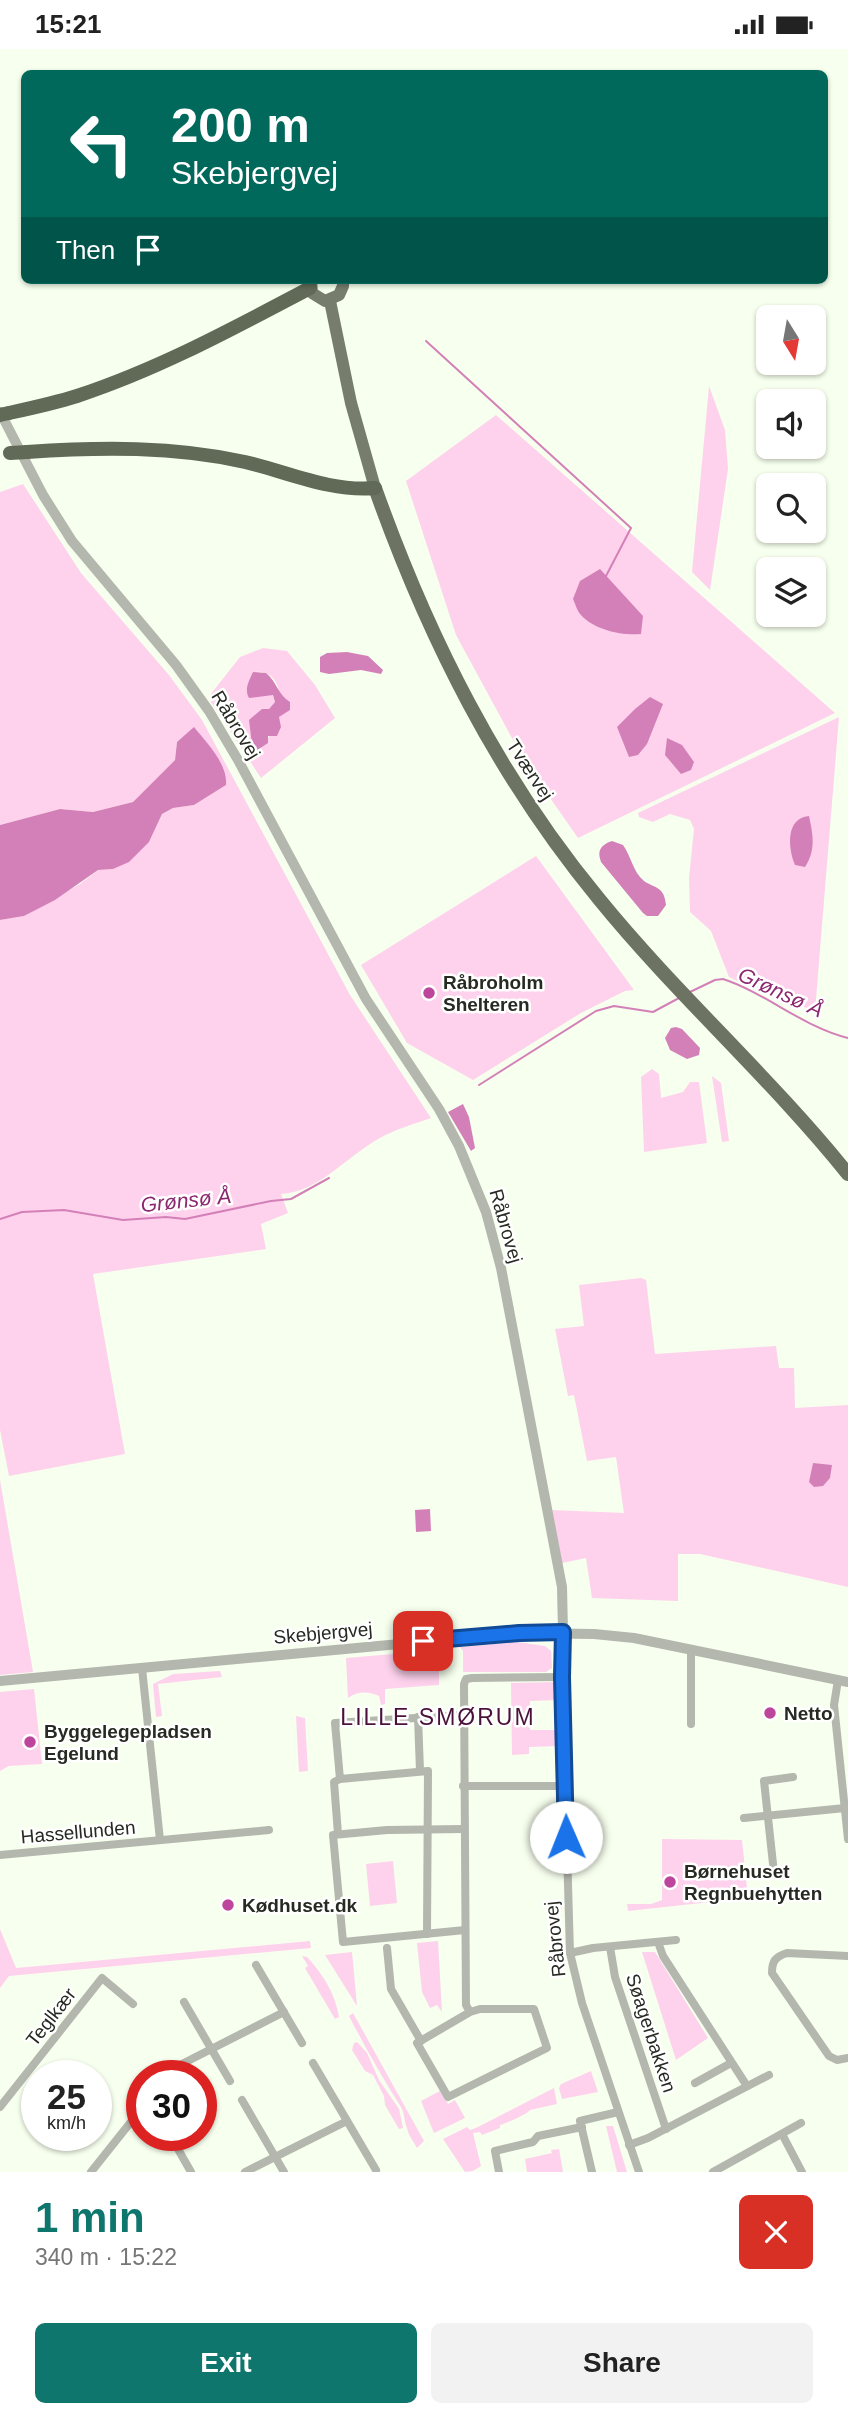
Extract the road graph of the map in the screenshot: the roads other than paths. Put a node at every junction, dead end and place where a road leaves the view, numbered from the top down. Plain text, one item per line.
1 (310, 284) edge
2 (343, 284) edge
3 (330, 301) junction
4 (3, 413) edge
5 (5, 453) edge
6 (375, 488) junction
7 (848, 1174) edge
8 (563, 1632) junction
9 (691, 1649) junction
10 (142, 1668) junction
11 (562, 1677) junction
12 (0, 1681) edge
13 (843, 1681) edge
14 (464, 1716) junction
15 (418, 1717) junction
16 (691, 1724) dead end
17 (848, 1728) edge
18 (837, 1729) junction
19 (420, 1771) junction
20 (793, 1777) dead end
21 (340, 1779) junction
22 (464, 1786) junction
23 (565, 1786) junction
24 (846, 1791) edge
25 (845, 1808) junction
26 (767, 1815) junction
27 (744, 1818) dead end
28 (427, 1829) junction
29 (464, 1829) junction
30 (269, 1830) dead end
31 (338, 1834) junction
32 (848, 1839) edge
33 (160, 1840) junction
34 (0, 1855) edge
35 (774, 1873) dead end
36 (465, 1930) junction
37 (427, 1934) junction
38 (676, 1940) dead end
39 (658, 1942) junction
40 (610, 1947) junction
41 (387, 1948) dead end
42 (570, 1953) junction
43 (848, 1956) edge
44 (256, 1965) dead end
45 (184, 2002) dead end
46 (133, 2004) dead end
47 (284, 2012) junction
48 (470, 2012) junction
49 (421, 2041) junction
50 (302, 2043) dead end
51 (212, 2049) junction
52 (848, 2058) edge
53 (190, 2060) edge
54 (313, 2063) dead end
55 (730, 2063) junction
56 (769, 2075) dead end
57 (230, 2081) dead end
58 (695, 2083) dead end
59 (747, 2086) junction
60 (242, 2100) dead end
61 (0, 2107) edge
62 (618, 2112) junction
63 (347, 2121) junction
64 (801, 2123) dead end
65 (582, 2127) junction
66 (126, 2128) edge
67 (666, 2129) junction
68 (782, 2134) junction
69 (629, 2145) junction
70 (179, 2151) edge
71 (275, 2157) junction
72 (376, 2171) edge
73 (91, 2172) edge
74 (191, 2172) edge
75 (246, 2172) edge
76 (284, 2172) edge
77 (499, 2172) edge
78 (592, 2172) edge
79 (639, 2172) edge
80 (713, 2172) edge
81 (802, 2172) edge

1 - 3 main road
1 - 4 highway
2 - 3 main road
3 - 6 main road, Tværvej
4 - 8 street, Råbrovej
5 - 6 highway, bridge
6 - 7 highway, Tværvej
8 - 9 street, Skebjergvej
8 - 10 street, Skebjergvej
8 - 11 street, Råbrovej
9 - 13 street, Skebjergvej
9 - 16 street
10 - 12 street, Skebjergvej
10 - 33 street, Hassellunden
11 - 14 street
11 - 23 street, Råbrovej
13 - 18 street
14 - 15 street
14 - 22 street
15 - 19 street
15 - 21 street
17 - 18 street
18 - 24 street
19 - 21 street
19 - 28 street
20 - 26 street
21 - 31 street
22 - 23 street
22 - 29 street
23 - 42 street, Råbrovej
24 - 25 street
25 - 26 street
25 - 32 street
26 - 27 street
26 - 35 street
28 - 29 street
28 - 31 street
28 - 37 street
29 - 36 street
30 - 33 street, Hassellunden
31 - 37 street
33 - 34 street, Hassellunden
36 - 37 street
36 - 48 street
38 - 39 street, Søagerbakken
39 - 40 street, Søagerbakken
39 - 55 street, Søagerbakken
40 - 42 street, Søagerbakken
40 - 67 street, Søagerbakken
41 - 49 street
42 - 62 street, Råbrovej
43 - 52 street
44 - 47 street
45 - 51 street
46 - 61 street, Teglkær
47 - 50 street
47 - 51 street
48 - 49 street
48 - 49 street
51 - 53 street
51 - 57 street
54 - 63 street
55 - 58 street, Søagerbakken
55 - 59 street, Søagerbakken
56 - 59 street
59 - 67 street
60 - 71 street
62 - 65 street
62 - 69 street, Råbrovej
63 - 71 street
63 - 72 street
64 - 68 street
65 - 77 street
65 - 78 street
66 - 73 street
67 - 69 street
68 - 80 street
68 - 81 street
69 - 79 street, Råbrovej
70 - 74 street
71 - 75 street
71 - 76 street

